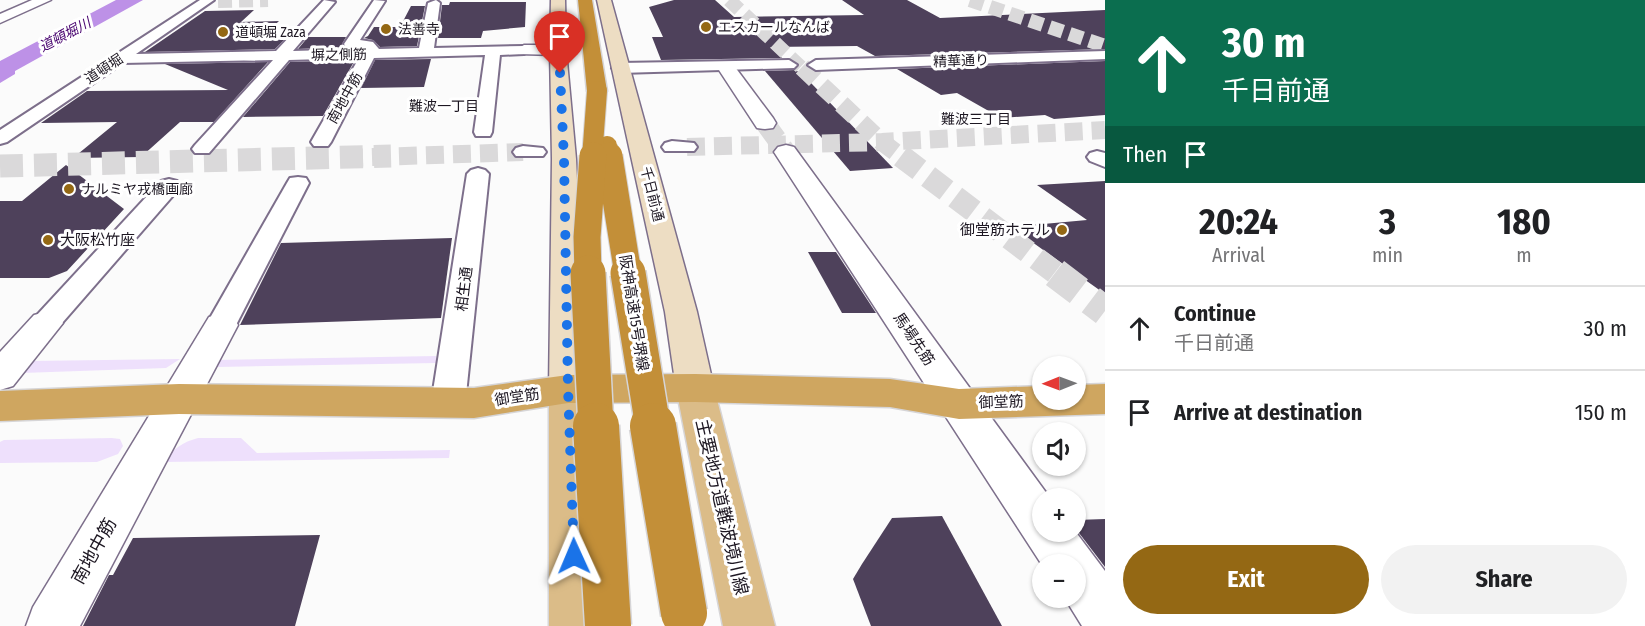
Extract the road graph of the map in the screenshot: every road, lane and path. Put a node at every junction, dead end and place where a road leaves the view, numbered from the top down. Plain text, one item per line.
1 (44, 0) edge
2 (558, 0) edge
3 (585, 0) edge
4 (604, 0) edge
5 (211, 1) edge
6 (329, 2) dead end
7 (380, 2) dead end
8 (434, 3) dead end
9 (0, 19) edge
10 (525, 50) joint
11 (558, 50) junction
12 (493, 51) junction
13 (426, 52) junction
14 (369, 54) junction
15 (1105, 55) edge
16 (280, 56) junction
17 (119, 59) junction
18 (789, 65) tunnel mouth
19 (816, 65) tunnel mouth
20 (726, 67) junction
21 (609, 80) junction
22 (765, 123) tunnel mouth
23 (483, 132) dead end
24 (0, 138) edge
25 (321, 142) dead end
26 (202, 149) dead end
27 (786, 152) tunnel mouth
28 (478, 174) dead end
29 (298, 183) dead end
30 (169, 186) dead end
31 (46, 323) joint
32 (221, 325) joint
33 (0, 376) edge
34 (568, 388) junction
35 (695, 388) junction
36 (179, 399) junction
37 (1105, 399) edge
38 (448, 404) junction
39 (959, 404) junction
40 (0, 406) edge
41 (1032, 510) edge
42 (1086, 587) edge
43 (1105, 615) edge
44 (686, 622) edge
45 (52, 626) edge
46 (575, 626) edge
47 (608, 626) edge
48 (749, 626) edge

1 - 9 street
2 - 11 main road
3 - 21 highway, 阪神高速15号堺線
4 - 21 main road, 千日前通
5 - 17 street, 道頓堀
6 - 16 street
7 - 14 street
8 - 13 street
10 - 11 street, 塀之側筋
10 - 12 street, 塀之側筋
11 - 34 main road
12 - 13 street, 塀之側筋
12 - 23 street
13 - 14 street, 塀之側筋
14 - 16 street, 塀之側筋
14 - 25 street, 南地中筋
15 - 19 street, 精華通り
16 - 17 street, 塀之側筋
16 - 26 street
17 - 24 street, 道頓堀
18 - 20 street
20 - 21 street
20 - 22 street
21 - 35 main road, 千日前通
21 - 44 highway, 阪神高速15号堺線, bridge
21 - 47 highway, bridge
27 - 39 street, 馬場先筋
28 - 38 street, 相生通
29 - 32 street
30 - 31 street
31 - 33 street
32 - 36 street, 南地中筋
34 - 35 highway, 御堂筋
34 - 38 highway, 御堂筋
34 - 46 main road
35 - 39 highway, 御堂筋
35 - 48 main road, 主要地方道難波境川線
36 - 38 highway, 御堂筋
36 - 40 highway, 御堂筋
36 - 45 street, 南地中筋
37 - 39 highway, 御堂筋
39 - 41 street, 馬場先筋
42 - 43 street

